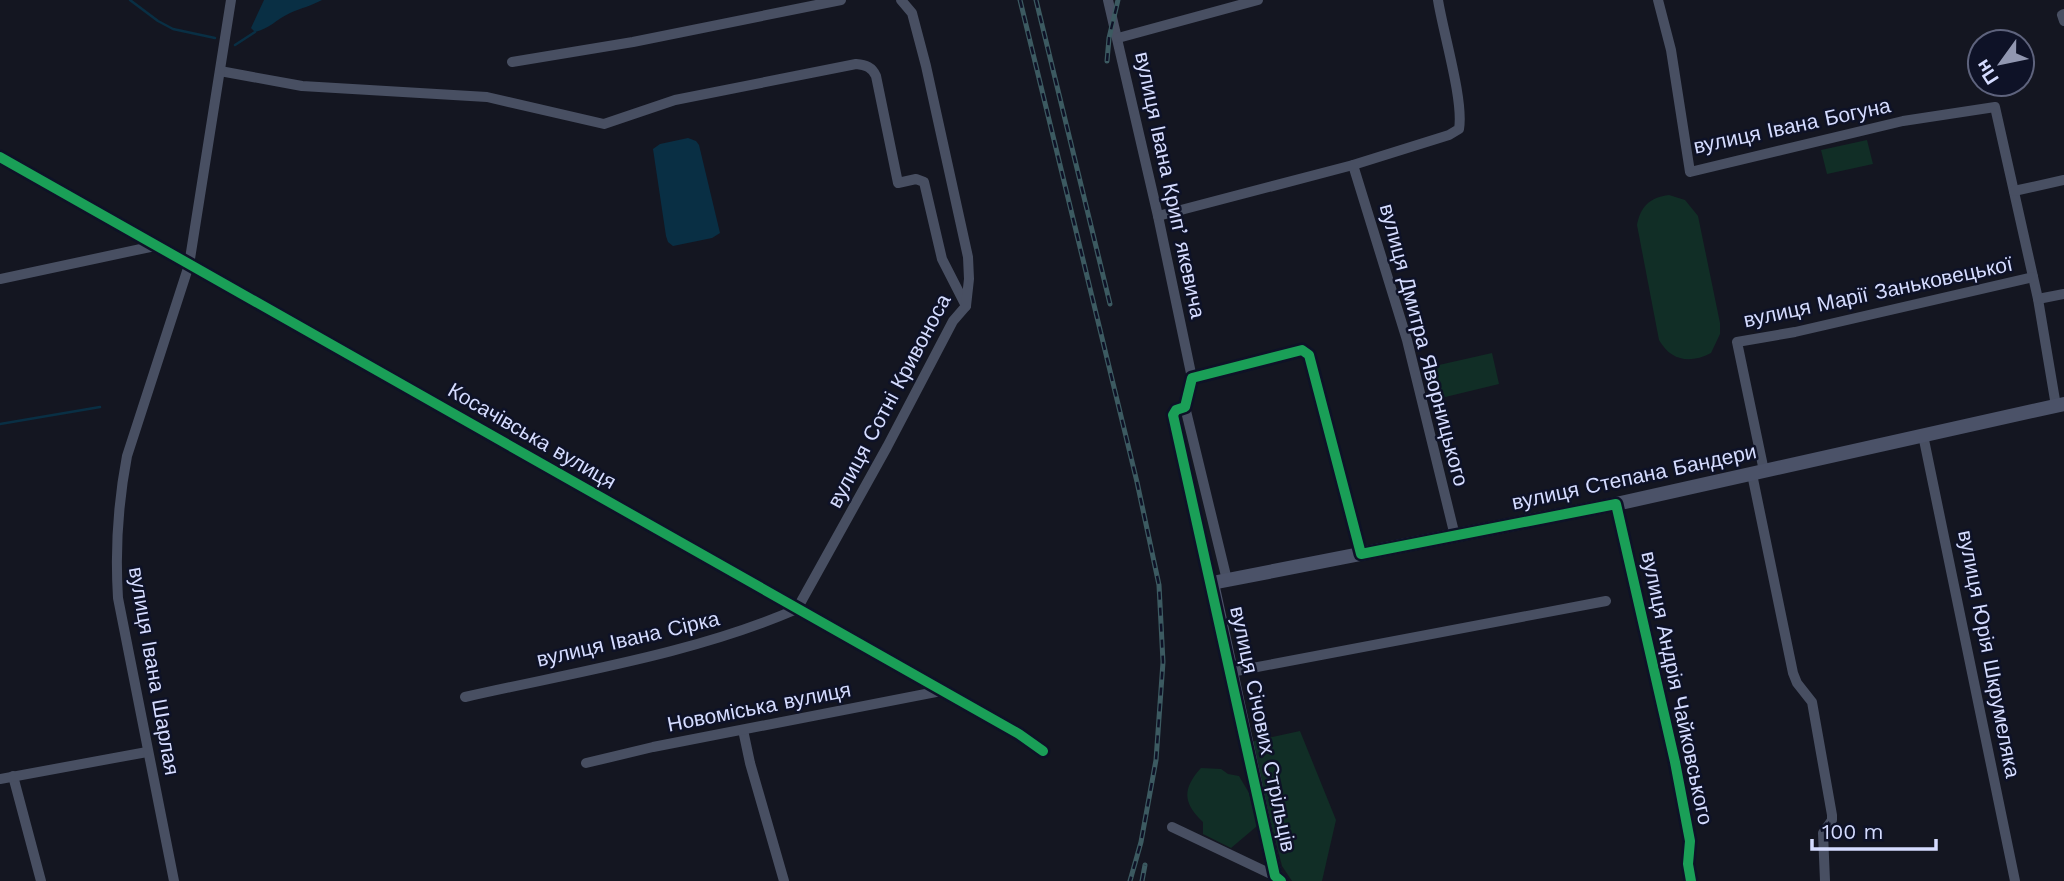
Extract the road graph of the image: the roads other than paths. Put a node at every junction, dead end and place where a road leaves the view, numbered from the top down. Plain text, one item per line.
1 (231, 0) edge
2 (841, 0) edge
3 (901, 0) edge
4 (1108, 0) edge
5 (1258, 0) edge
6 (1438, 0) edge
7 (1658, 0) edge
8 (1118, 38) junction
9 (512, 62) dead end
10 (220, 71) junction
11 (0, 157) edge
12 (1353, 165) junction
13 (2064, 180) edge
14 (2014, 191) junction
15 (1158, 216) junction
16 (155, 246) junction
17 (190, 265) junction
18 (2033, 277) junction
19 (0, 279) edge
20 (2064, 294) edge
21 (2038, 299) junction
22 (966, 306) junction
23 (2060, 405) edge
24 (1185, 408) junction
25 (1923, 435) junction
26 (1758, 472) junction
27 (1616, 504) junction
28 (1455, 536) junction
29 (1227, 580) junction
30 (1212, 583) junction
31 (1606, 601) dead end
32 (797, 609) junction
33 (1231, 672) junction
34 (941, 691) junction
35 (465, 697) dead end
36 (743, 730) junction
37 (1043, 751) dead end
38 (147, 752) junction
39 (586, 764) dead end
40 (13, 776) junction
41 (0, 779) edge
42 (1172, 827) dead end
43 (1278, 878) edge
44 (41, 881) edge
45 (174, 881) edge
46 (784, 881) edge
47 (1691, 881) edge
48 (1825, 881) edge
49 (2015, 881) edge

1 - 10 street, вулиця Івана Шарлая
2 - 9 street
3 - 22 street, вулиця Сотні Кривоноса
4 - 8 street, вулиця Івана Крипʼякевича
5 - 8 street
6 - 12 street
7 - 14 street, вулиця Івана Богуна
8 - 15 street, вулиця Івана Крипʼякевича
10 - 17 street, вулиця Івана Шарлая
10 - 22 street
11 - 16 street, Косачівська вулиця
12 - 15 street
12 - 28 street, вулиця Дмитра Яворницького
13 - 14 street
14 - 18 street
15 - 24 street, вулиця Івана Крипʼякевича
16 - 17 street, Косачівська вулиця
16 - 19 street
17 - 32 street, Косачівська вулиця
17 - 38 street, вулиця Івана Шарлая
18 - 21 street
18 - 26 street, вулиця Марії Заньковецької
20 - 21 street
21 - 23 street
22 - 32 street, вулиця Сотні Кривоноса
23 - 25 street, вулиця Степана Бандери
24 - 29 street
24 - 30 street
25 - 26 street, вулиця Степана Бандери
25 - 49 street, вулиця Юрія Шкрумеляка
26 - 27 street, вулиця Степана Бандери
26 - 48 street
27 - 28 street, вулиця Степана Бандери
27 - 47 street, вулиця Андрія Чайковського
28 - 29 street, вулиця Степана Бандери
29 - 30 street, вулиця Степана Бандери
30 - 33 street, вулиця Січових Стрільців
31 - 33 street
32 - 34 street, Косачівська вулиця
32 - 35 street, вулиця Івана Сірка
33 - 43 street, вулиця Січових Стрільців
34 - 36 street, Новоміська вулиця
34 - 37 street, Косачівська вулиця
36 - 39 street, Новоміська вулиця
36 - 46 street
38 - 40 street
38 - 45 street, вулиця Івана Шарлая
40 - 41 street
40 - 44 street
42 - 43 street, вулиця Січових Стрільців

